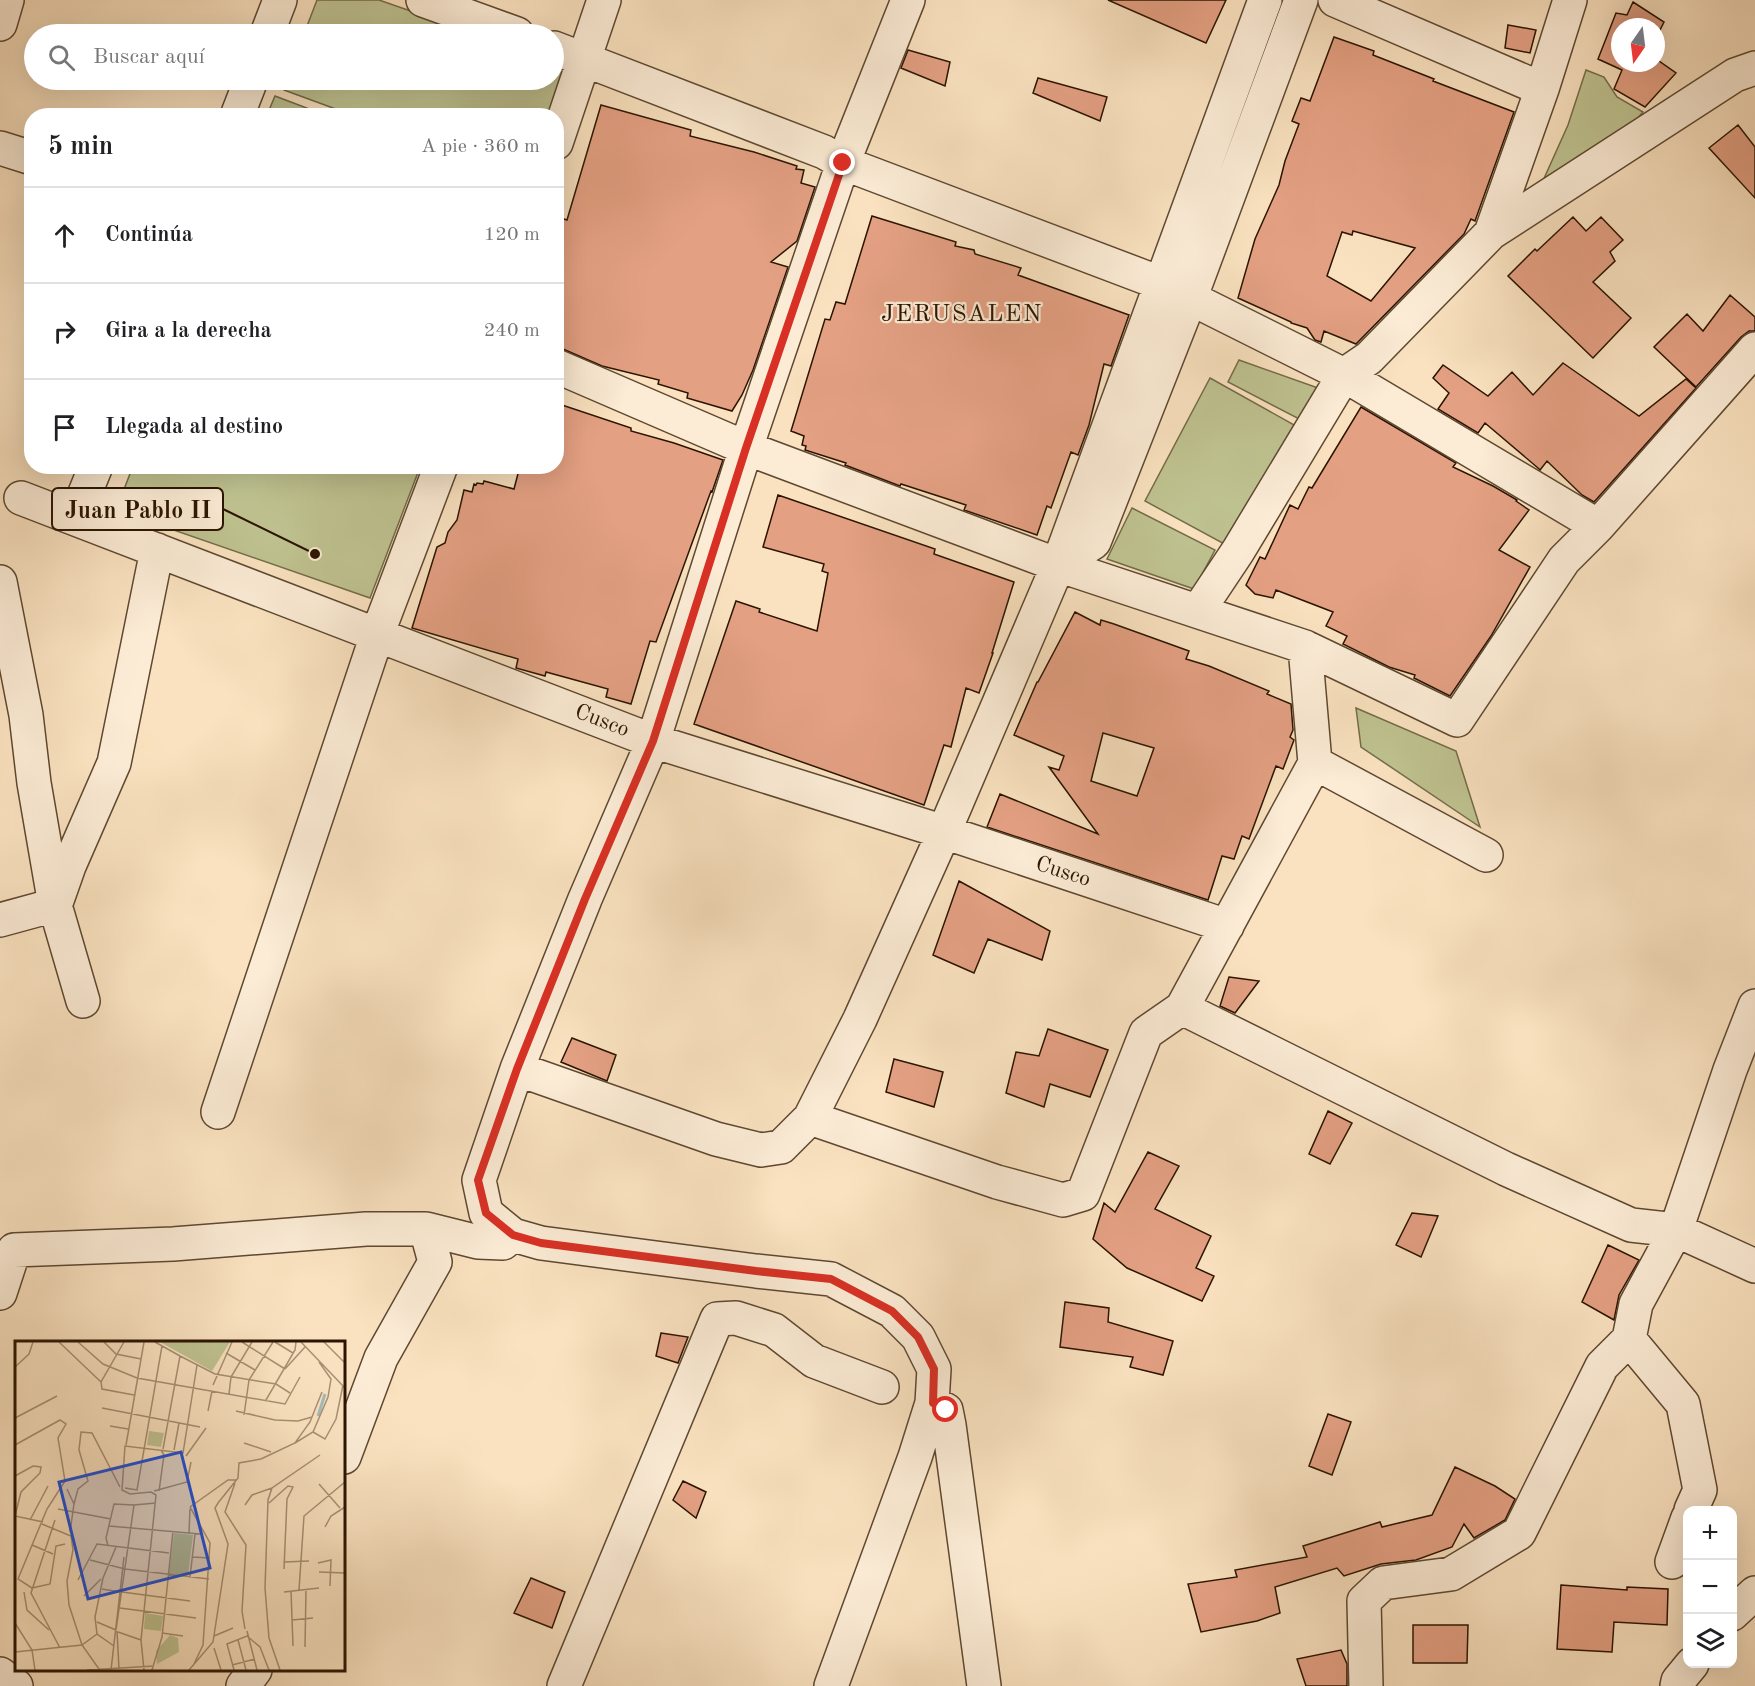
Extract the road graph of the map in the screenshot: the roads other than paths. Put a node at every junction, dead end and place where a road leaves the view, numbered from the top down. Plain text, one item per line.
1 (7, 0) edge
2 (280, 0) edge
3 (423, 0) edge
4 (604, 0) edge
5 (908, 0) edge
6 (1265, 0) edge
7 (1301, 0) edge
8 (1335, 0) edge
9 (1570, 0) edge
10 (0, 24) edge
11 (271, 24) edge
12 (489, 24) edge
13 (564, 52) edge
14 (585, 60) junction
15 (1755, 68) edge
16 (1542, 89) junction
17 (247, 90) edge
18 (240, 108) edge
19 (564, 120) edge
20 (0, 148) edge
21 (24, 156) edge
22 (843, 163) junction
23 (1491, 233) junction
24 (1160, 283) junction
25 (1190, 299) junction
26 (1755, 349) edge
27 (564, 369) edge
28 (1344, 375) junction
29 (746, 448) junction
30 (93, 474) edge
31 (438, 474) edge
32 (21, 498) dead end
33 (84, 522) junction
34 (1598, 526) junction
35 (157, 550) junction
36 (1058, 565) junction
37 (0, 582) edge
38 (1198, 611) junction
39 (377, 635) junction
40 (1305, 647) junction
41 (653, 741) junction
42 (1315, 763) junction
43 (944, 832) junction
44 (1486, 855) dead end
45 (55, 905) junction
46 (0, 920) edge
47 (1227, 926) junction
48 (84, 1002) dead end
49 (1755, 1006) edge
50 (1182, 1008) junction
51 (517, 1069) junction
52 (218, 1112) dead end
53 (810, 1118) junction
54 (426, 1229) junction
55 (1677, 1230) junction
56 (513, 1235) junction
57 (1755, 1266) edge
58 (0, 1293) edge
59 (1629, 1339) junction
60 (882, 1387) dead end
61 (933, 1403) junction
62 (345, 1454) edge
63 (1693, 1506) edge
64 (1683, 1532) edge
65 (1672, 1562) dead end
66 (1755, 1593) edge
67 (1737, 1609) edge
68 (1689, 1668) edge
69 (254, 1671) edge
70 (0, 1674) edge
71 (16, 1686) edge
72 (243, 1686) edge
73 (564, 1686) edge
74 (831, 1686) edge
75 (984, 1686) edge
76 (1366, 1686) edge
77 (1677, 1686) edge

1 - 10 street
2 - 11 street
3 - 12 street
4 - 14 street
5 - 22 street
6 - 24 street
7 - 25 street
8 - 16 street
9 - 16 street
13 - 14 street
14 - 19 street
14 - 22 street
15 - 23 street
16 - 23 street
17 - 18 street
20 - 21 street
22 - 24 street
22 - 29 street
23 - 28 street
24 - 25 street
24 - 36 street
25 - 28 street
25 - 36 street
26 - 34 street
27 - 29 street
28 - 34 street
28 - 38 street
29 - 36 street
29 - 41 street
30 - 33 street
31 - 39 street
32 - 33 street, Cusco
33 - 35 street, Cusco
34 - 40 street
35 - 39 street, Cusco
35 - 45 street
36 - 38 street
36 - 43 street
37 - 45 street
38 - 40 street
39 - 41 street, Cusco
39 - 52 street
40 - 42 street
41 - 43 street, Cusco
41 - 51 street
42 - 44 street
42 - 47 street
43 - 47 street, Cusco
43 - 53 street
45 - 46 street
45 - 48 street
47 - 50 street
49 - 55 street
50 - 53 street
50 - 55 street
51 - 53 street
51 - 56 street
54 - 56 street
54 - 58 street
54 - 62 street
55 - 57 street
55 - 59 street
56 - 61 street
59 - 63 street
59 - 76 street
60 - 73 street
61 - 74 street
61 - 75 street
64 - 65 street
66 - 67 street
68 - 77 street
69 - 72 street
70 - 71 street

